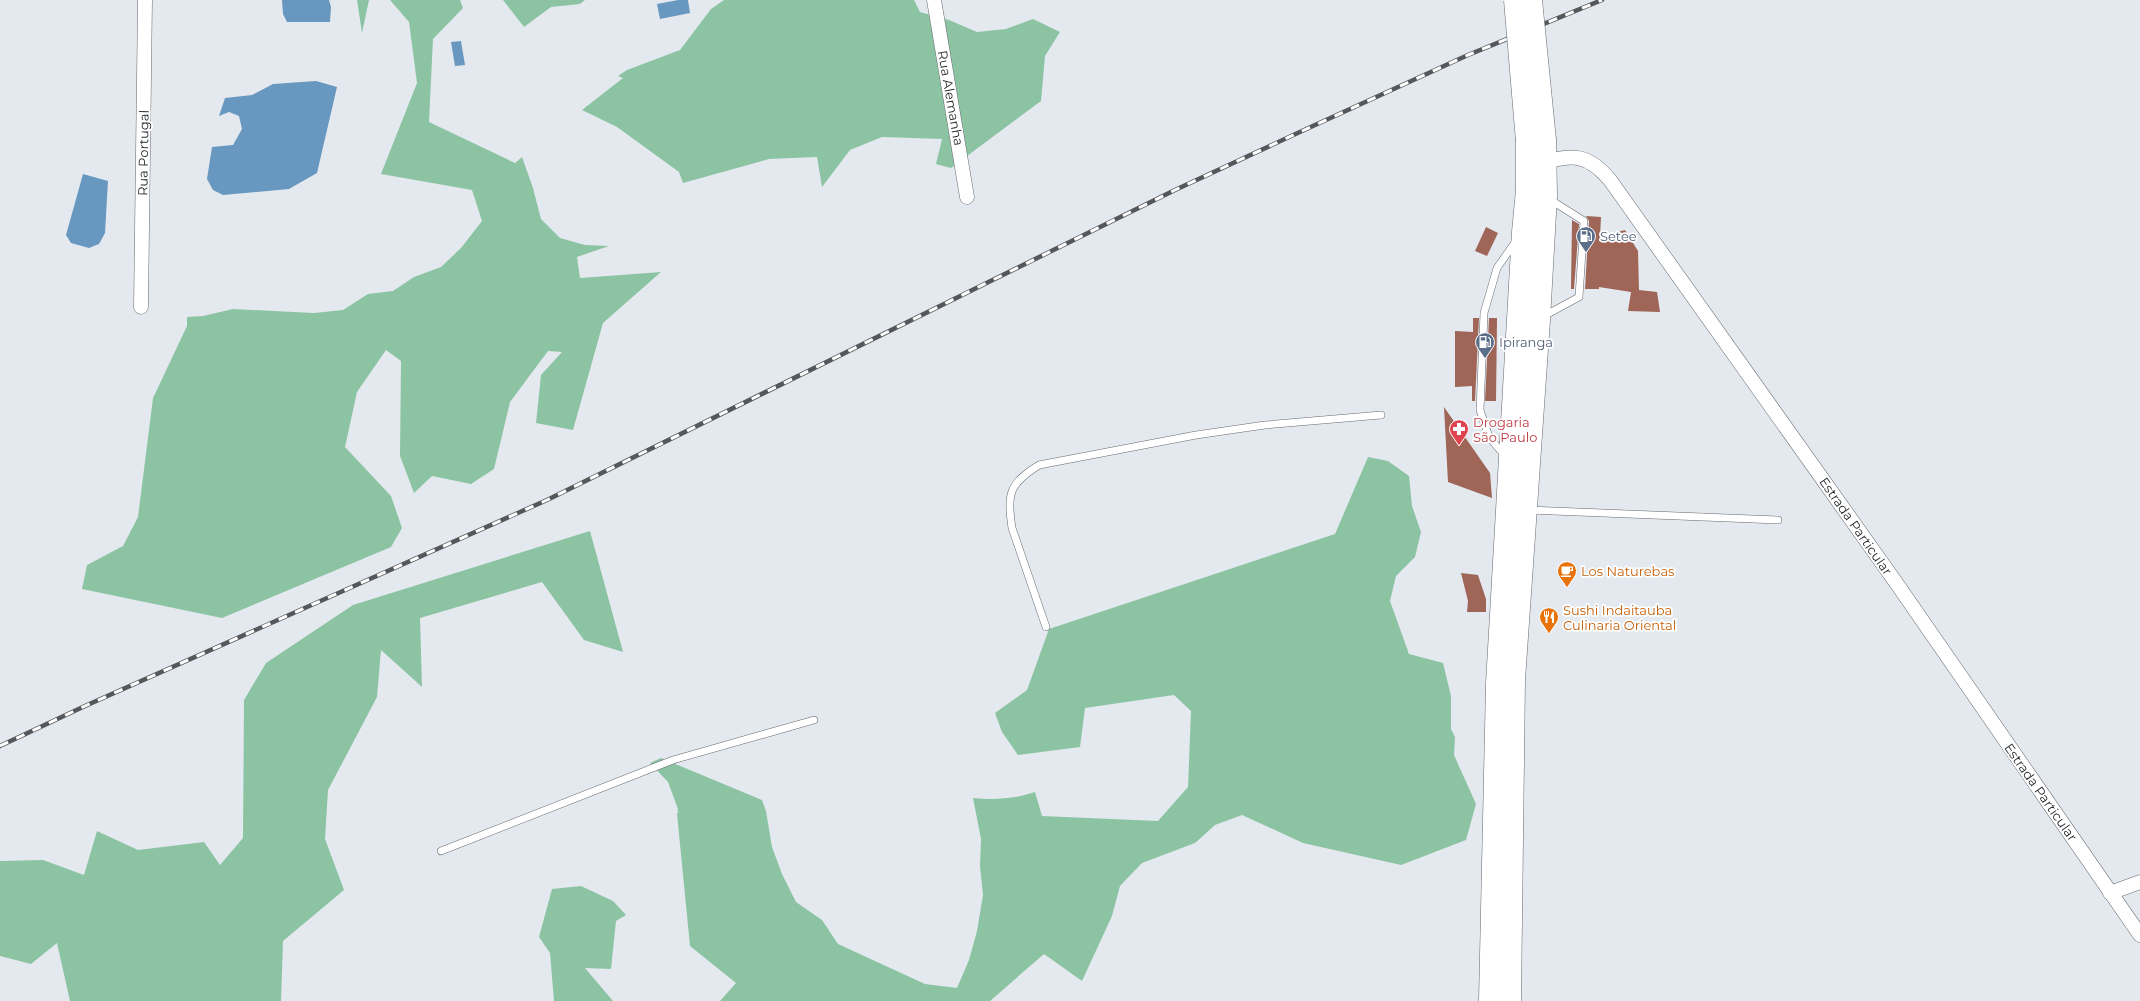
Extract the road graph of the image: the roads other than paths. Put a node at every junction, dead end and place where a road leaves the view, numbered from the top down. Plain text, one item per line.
1 (145, 0) edge
2 (934, 0) edge
3 (1515, 0) edge
4 (1530, 0) edge
5 (1536, 140) junction
6 (1536, 164) junction
7 (1546, 196) junction
8 (967, 197) dead end
9 (1523, 232) junction
10 (141, 307) dead end
11 (1539, 320) junction
12 (1381, 415) dead end
13 (1509, 462) junction
14 (1526, 510) junction
15 (1778, 520) dead end
16 (1046, 627) dead end
17 (814, 720) dead end
18 (441, 850) dead end
19 (2140, 882) edge
20 (2110, 893) junction
21 (2140, 935) edge
22 (1490, 1001) edge
23 (1510, 1001) edge

1 - 10 street, Rua Portugal
2 - 8 street, Rua Alemanha
3 - 5 main road, bridge
4 - 5 main road, bridge
5 - 6 main road
6 - 7 main road
6 - 9 main road
6 - 20 street, Estrada Particular
7 - 11 main road
7 - 11 lane
9 - 13 main road
9 - 13 lane
11 - 14 main road
12 - 16 lane
13 - 22 main road
14 - 15 lane
14 - 23 main road
17 - 18 lane
19 - 20 street
20 - 21 street, Estrada Particular

